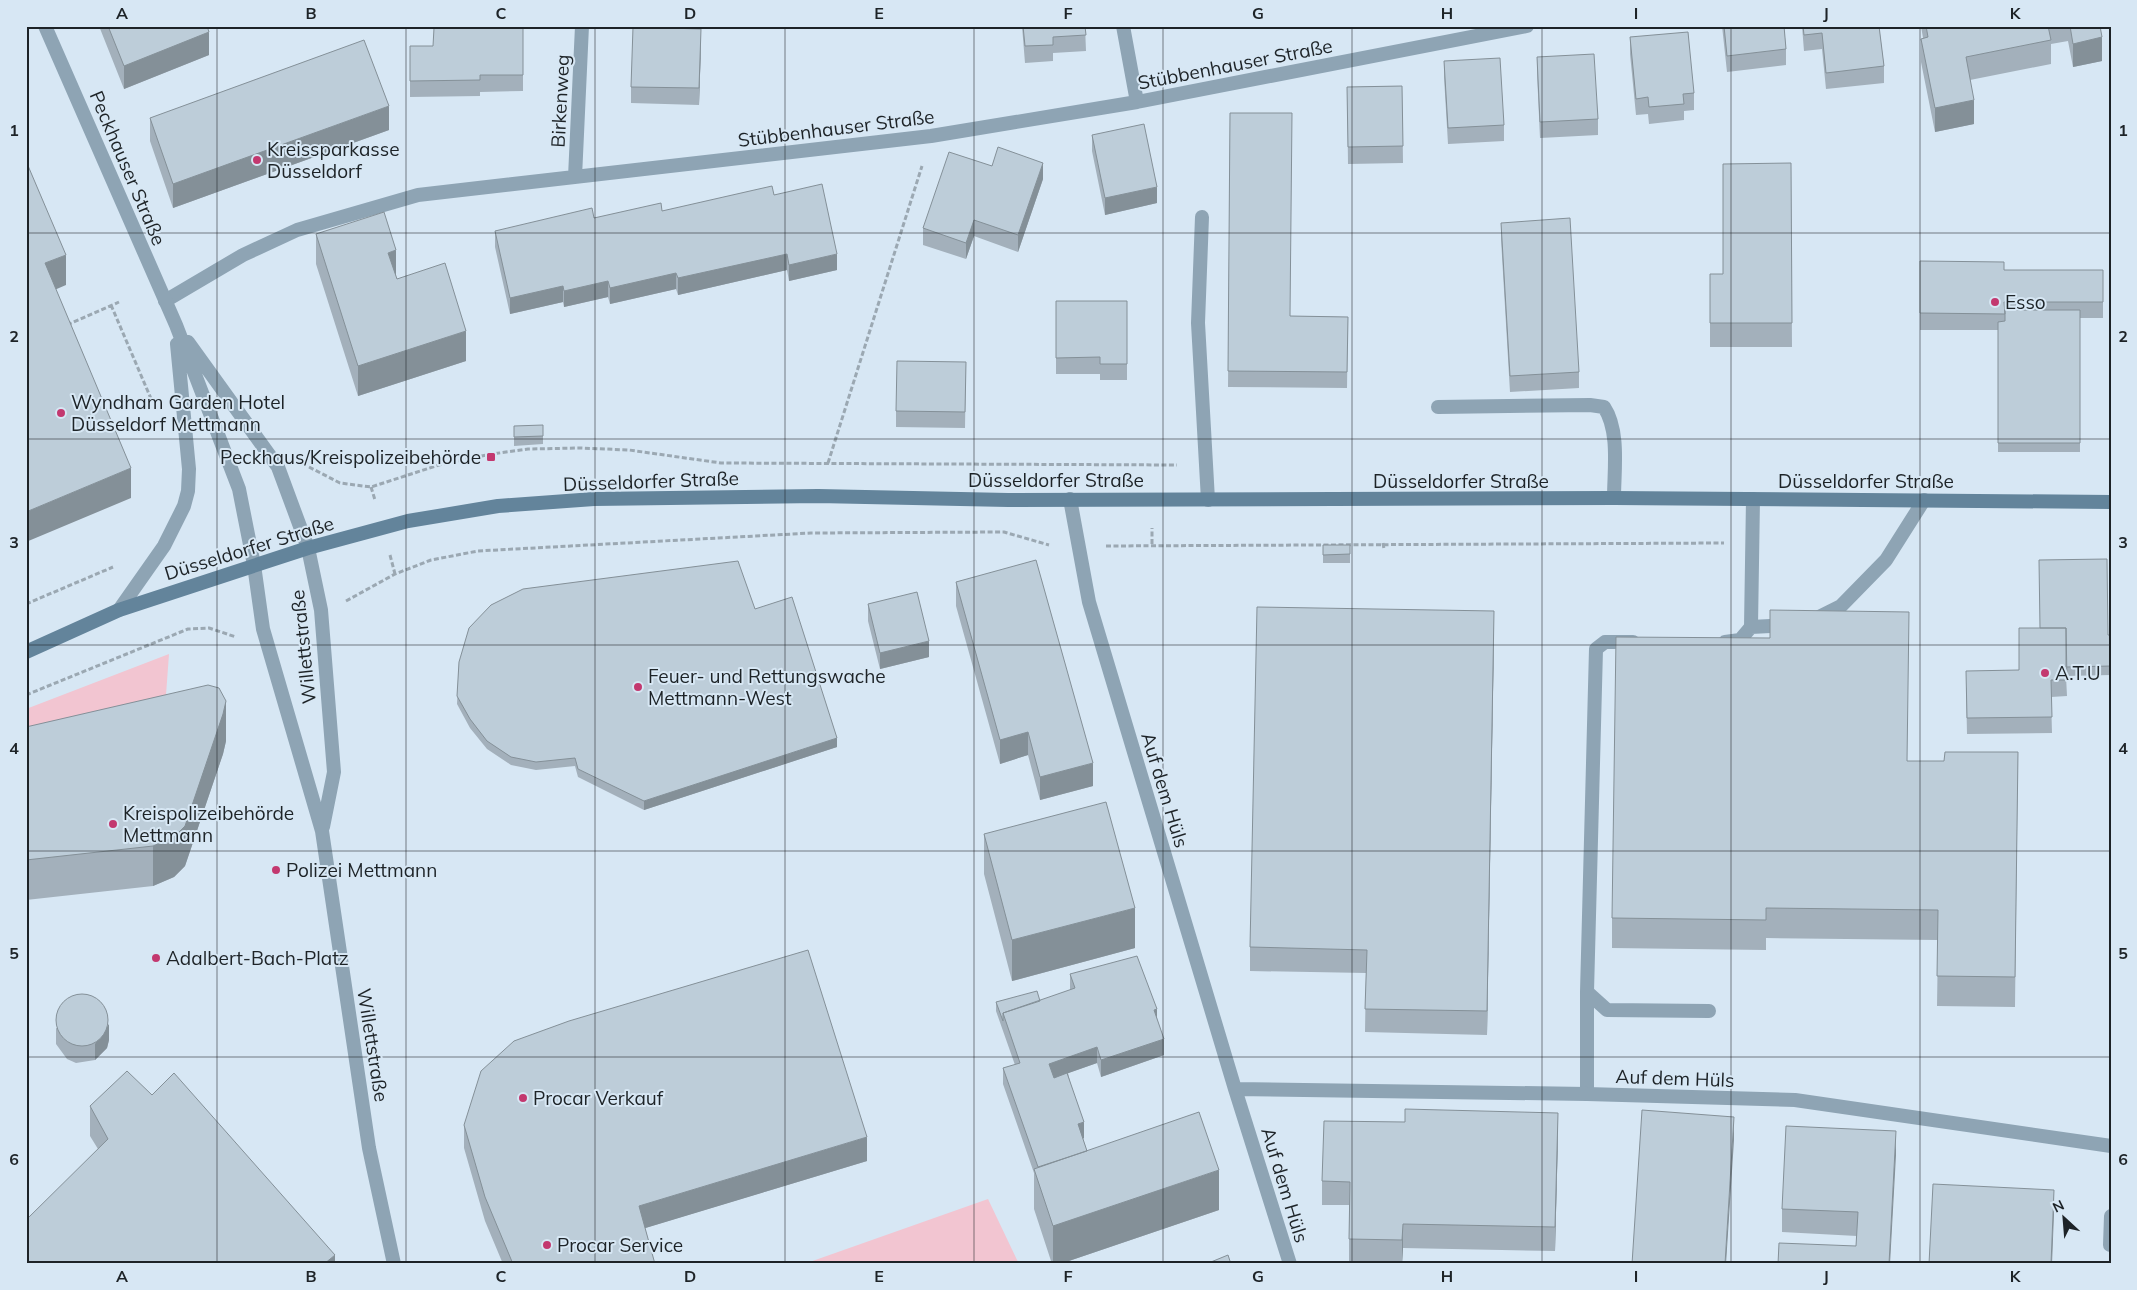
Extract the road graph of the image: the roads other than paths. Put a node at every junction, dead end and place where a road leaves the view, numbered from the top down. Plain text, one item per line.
1 (44, 26) edge
2 (582, 26) edge
3 (1123, 26) edge
4 (1528, 26) edge
5 (1138, 102) junction
6 (575, 177) junction
7 (1202, 217) dead end
8 (165, 301) junction
9 (176, 325) junction
10 (1438, 407) dead end
11 (1614, 498) junction
12 (1070, 499) junction
13 (1753, 499) junction
14 (1208, 500) junction
15 (1924, 500) junction
16 (2111, 502) edge
17 (308, 548) junction
18 (254, 565) junction
19 (119, 610) junction
20 (1751, 627) junction
21 (1644, 642) edge
22 (1714, 643) edge
23 (26, 652) edge
24 (322, 831) junction
25 (1587, 992) junction
26 (1709, 1011) dead end
27 (1235, 1089) junction
28 (1587, 1094) junction
29 (2111, 1146) edge
30 (2111, 1216) edge
31 (2110, 1245) edge
32 (394, 1264) edge
33 (1290, 1264) edge

1 - 8 street, Peckhauser Straße
2 - 6 street, Birkenweg
3 - 5 street
4 - 5 street, Stübbenhauser Straße
5 - 6 street, Stübbenhauser Straße
6 - 8 street, Stübbenhauser Straße
7 - 14 street
8 - 9 street, Peckhauser Straße
9 - 17 street, Peckhauser Straße
9 - 18 street, Peckhauser Straße
9 - 19 street
10 - 11 street
11 - 13 main road, Düsseldorfer Straße
11 - 14 main road, Düsseldorfer Straße
12 - 14 main road, Düsseldorfer Straße
12 - 17 main road, Düsseldorfer Straße
12 - 27 street, Auf dem Hüls
13 - 15 main road, Düsseldorfer Straße
13 - 20 street
15 - 16 main road, Düsseldorfer Straße
15 - 20 street
17 - 18 main road, Düsseldorfer Straße
17 - 24 street, Willettstraße
18 - 19 main road, Düsseldorfer Straße
18 - 24 street, Willettstraße
19 - 23 main road, Düsseldorfer Straße
20 - 22 street
21 - 25 street
24 - 32 street, Willettstraße
25 - 26 street
25 - 28 street
27 - 28 street, Auf dem Hüls
27 - 33 street, Auf dem Hüls
28 - 29 street, Auf dem Hüls
30 - 31 street

